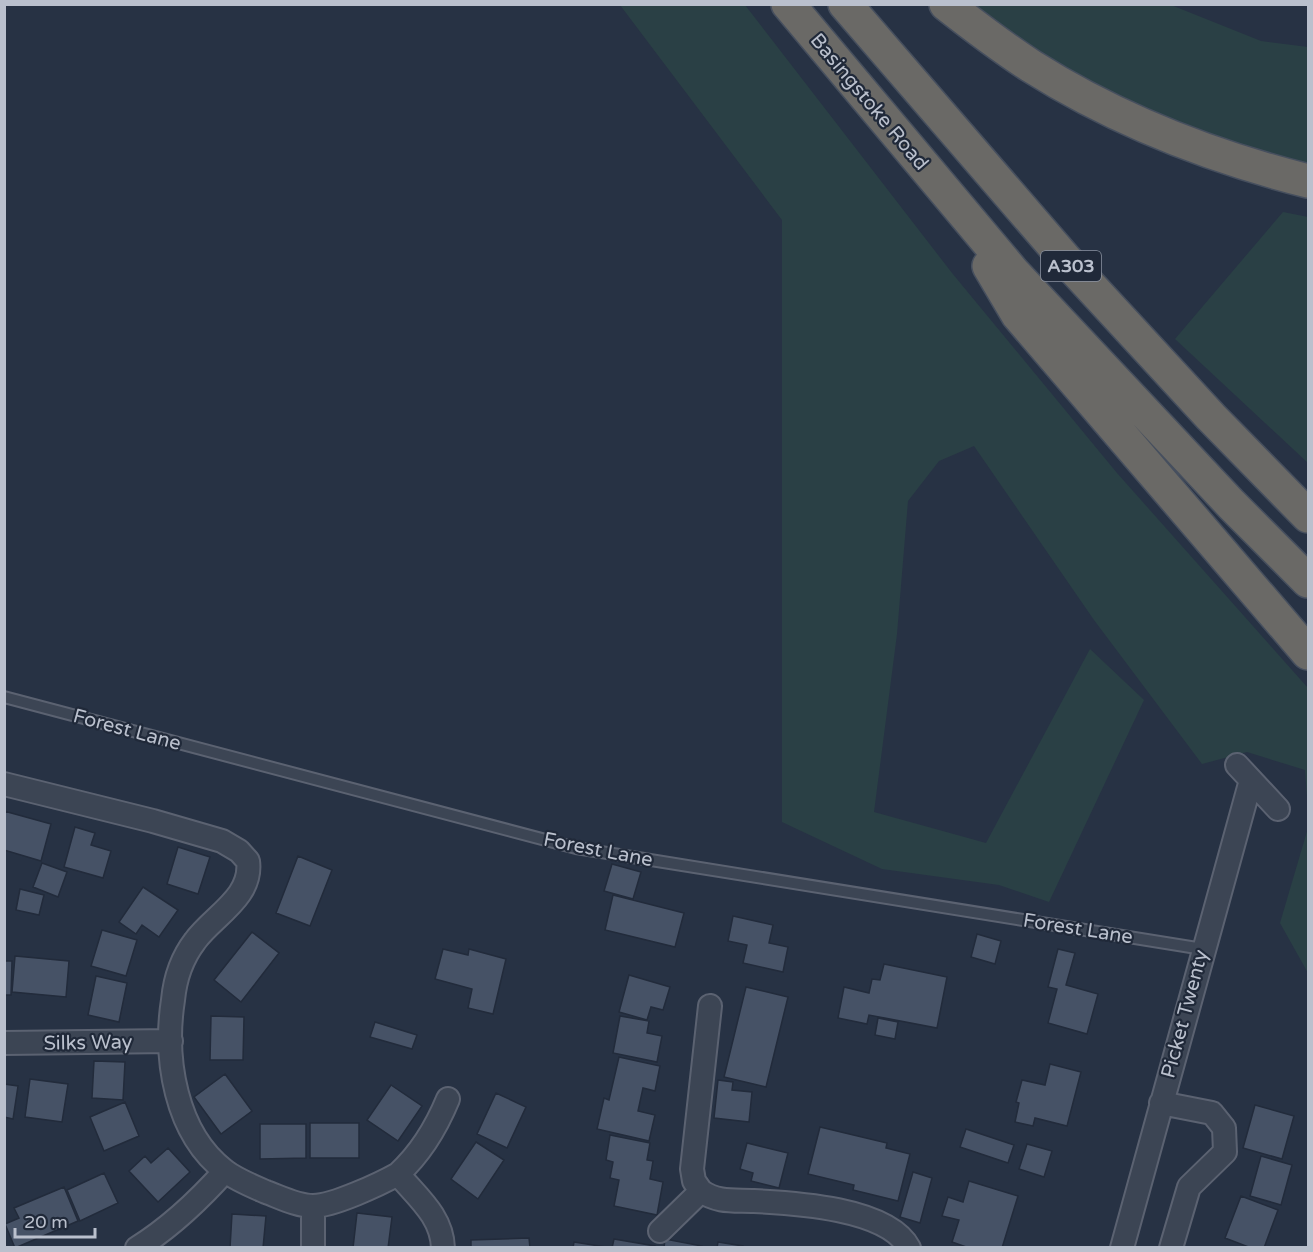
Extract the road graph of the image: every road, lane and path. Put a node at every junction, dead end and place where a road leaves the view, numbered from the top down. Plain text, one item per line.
1 (788, 4) edge
2 (845, 4) edge
3 (946, 4) edge
4 (1308, 181) edge
5 (951, 200) junction
6 (1308, 516) edge
7 (1308, 581) edge
8 (1308, 653) edge
9 (4, 698) edge
10 (4, 784) edge
11 (1278, 809) dead end
12 (1203, 949) junction
13 (710, 1006) dead end
14 (171, 1041) junction
15 (4, 1043) edge
16 (447, 1099) dead end
17 (1161, 1103) junction
18 (225, 1171) junction
19 (398, 1174) junction
20 (700, 1191) junction
21 (313, 1206) junction
22 (660, 1231) dead end
23 (137, 1248) edge
24 (313, 1248) edge
25 (443, 1248) edge
26 (909, 1248) edge
27 (1122, 1248) edge
28 (1171, 1248) edge

1 - 5 highway, Basingstoke Road / A303
2 - 6 highway, A303
3 - 4 highway
5 - 7 highway, A303
5 - 8 highway
9 - 12 lane, Forest Lane
10 - 14 street
11 - 12 street, Picket Twenty
12 - 17 street, Picket Twenty
13 - 20 street
14 - 15 street, Silks Way
14 - 18 street
16 - 19 street
17 - 27 street, Picket Twenty
17 - 28 street
18 - 21 street
18 - 23 street
19 - 21 street
19 - 25 street
20 - 22 street
20 - 26 street
21 - 24 street

